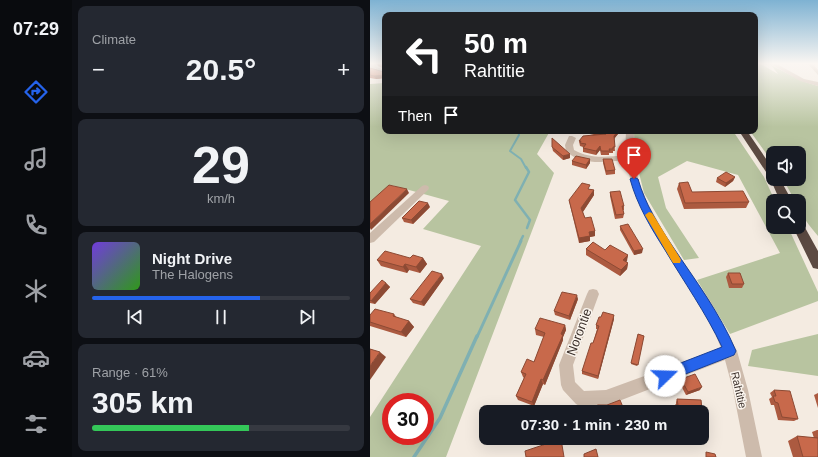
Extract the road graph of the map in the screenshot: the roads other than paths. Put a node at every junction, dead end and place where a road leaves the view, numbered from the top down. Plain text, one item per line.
1 (630, 134) edge
2 (745, 134) edge
3 (572, 138) dead end
4 (628, 157) junction
5 (766, 166) edge
6 (425, 188) dead end
7 (803, 234) edge
8 (370, 239) edge
9 (818, 264) edge
10 (593, 294) dead end
11 (730, 351) junction
12 (754, 457) edge

1 - 4 street, Rahtitie
2 - 5 highway
3 - 4 street
4 - 11 street, Rahtitie
6 - 8 street
7 - 9 highway
10 - 11 street, Norontie
11 - 12 street, Rahtitie

